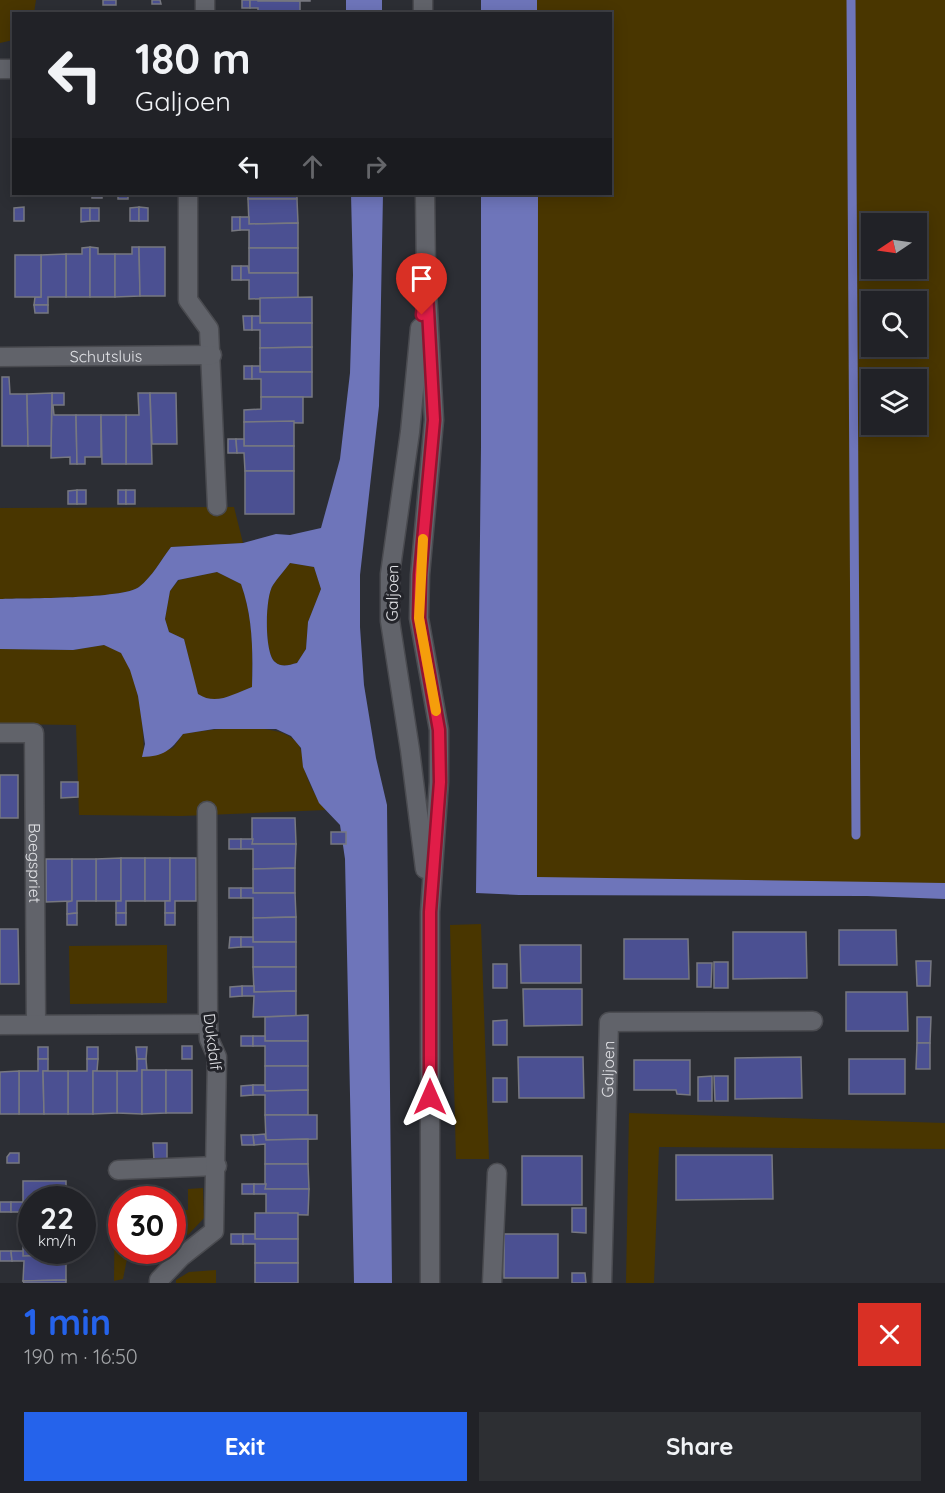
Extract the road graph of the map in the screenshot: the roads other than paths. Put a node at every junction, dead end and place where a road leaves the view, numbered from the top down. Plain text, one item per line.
1 (188, 195) edge
2 (425, 195) edge
3 (426, 273) junction
4 (212, 355) junction
5 (0, 357) edge
6 (218, 506) dead end
7 (0, 734) edge
8 (207, 811) dead end
9 (430, 912) junction
10 (813, 1021) dead end
11 (0, 1024) edge
12 (36, 1024) junction
13 (208, 1024) junction
14 (216, 1166) junction
15 (118, 1170) dead end
16 (497, 1173) dead end
17 (159, 1283) edge
18 (430, 1283) edge
19 (492, 1283) edge
20 (602, 1283) edge

1 - 4 street
2 - 3 street, Galjoen
3 - 9 street, Galjoen
3 - 9 street, Galjoen
4 - 5 street, Schutsluis
4 - 6 street
7 - 12 street, Boegspriet
8 - 13 street, Dukdalf
9 - 18 street, Galjoen
10 - 20 street, Galjoen
11 - 12 street
12 - 13 street
13 - 14 street, Dukdalf
14 - 15 street
14 - 17 street, Dukdalf
16 - 19 street

